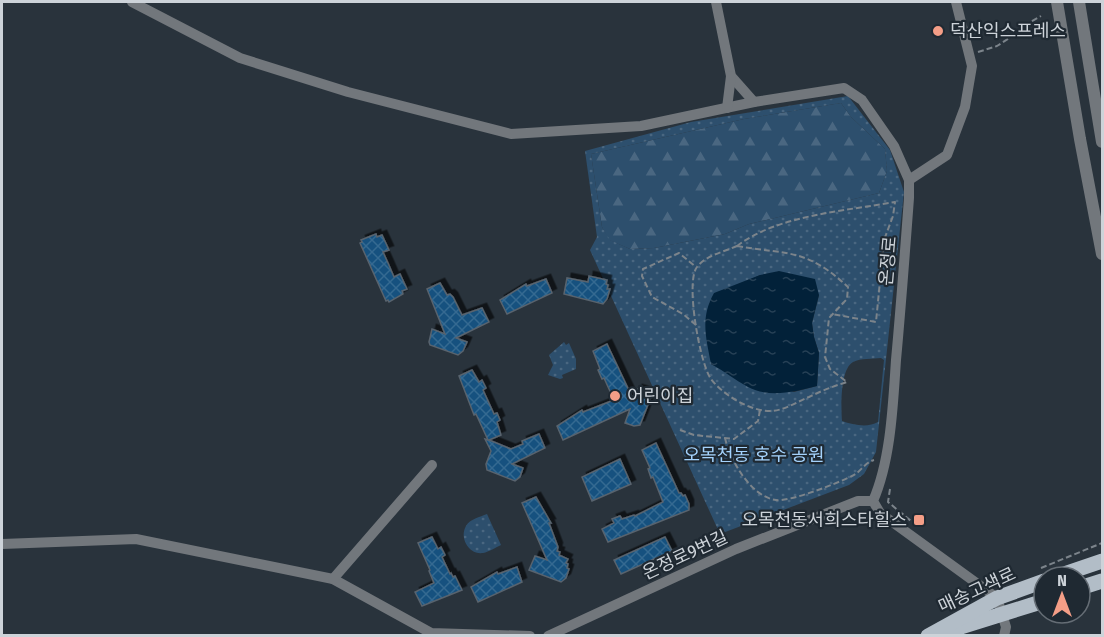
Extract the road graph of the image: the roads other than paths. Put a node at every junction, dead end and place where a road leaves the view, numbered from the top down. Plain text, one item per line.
1 (132, 2) edge
2 (716, 2) edge
3 (956, 2) edge
4 (1057, 2) edge
5 (1079, 2) edge
6 (730, 76) junction
7 (754, 102) junction
8 (727, 108) junction
9 (1102, 142) edge
10 (909, 180) junction
11 (1102, 254) edge
12 (432, 465) dead end
13 (873, 501) junction
14 (2, 544) edge
15 (1102, 556) edge
16 (1086, 565) edge
17 (333, 579) junction
18 (1032, 585) edge
19 (997, 598) junction
20 (1032, 605) edge
21 (1003, 615) junction
22 (530, 636) edge
23 (548, 636) edge
24 (928, 636) edge
25 (934, 636) edge
26 (1004, 636) edge

1 - 8 street
2 - 6 street
3 - 10 street
4 - 11 street
5 - 9 street
6 - 7 street
6 - 8 street
7 - 8 street
7 - 10 street, 온정로
10 - 13 street, 온정로
12 - 17 street
13 - 19 street
13 - 23 street, 온정로9번길
14 - 17 street
15 - 16 street
17 - 22 street
18 - 19 main road, 매송고색로
19 - 21 street
19 - 24 main road, 매송고색로
20 - 21 main road, 매송고색로
21 - 25 main road, 매송고색로
21 - 26 street

